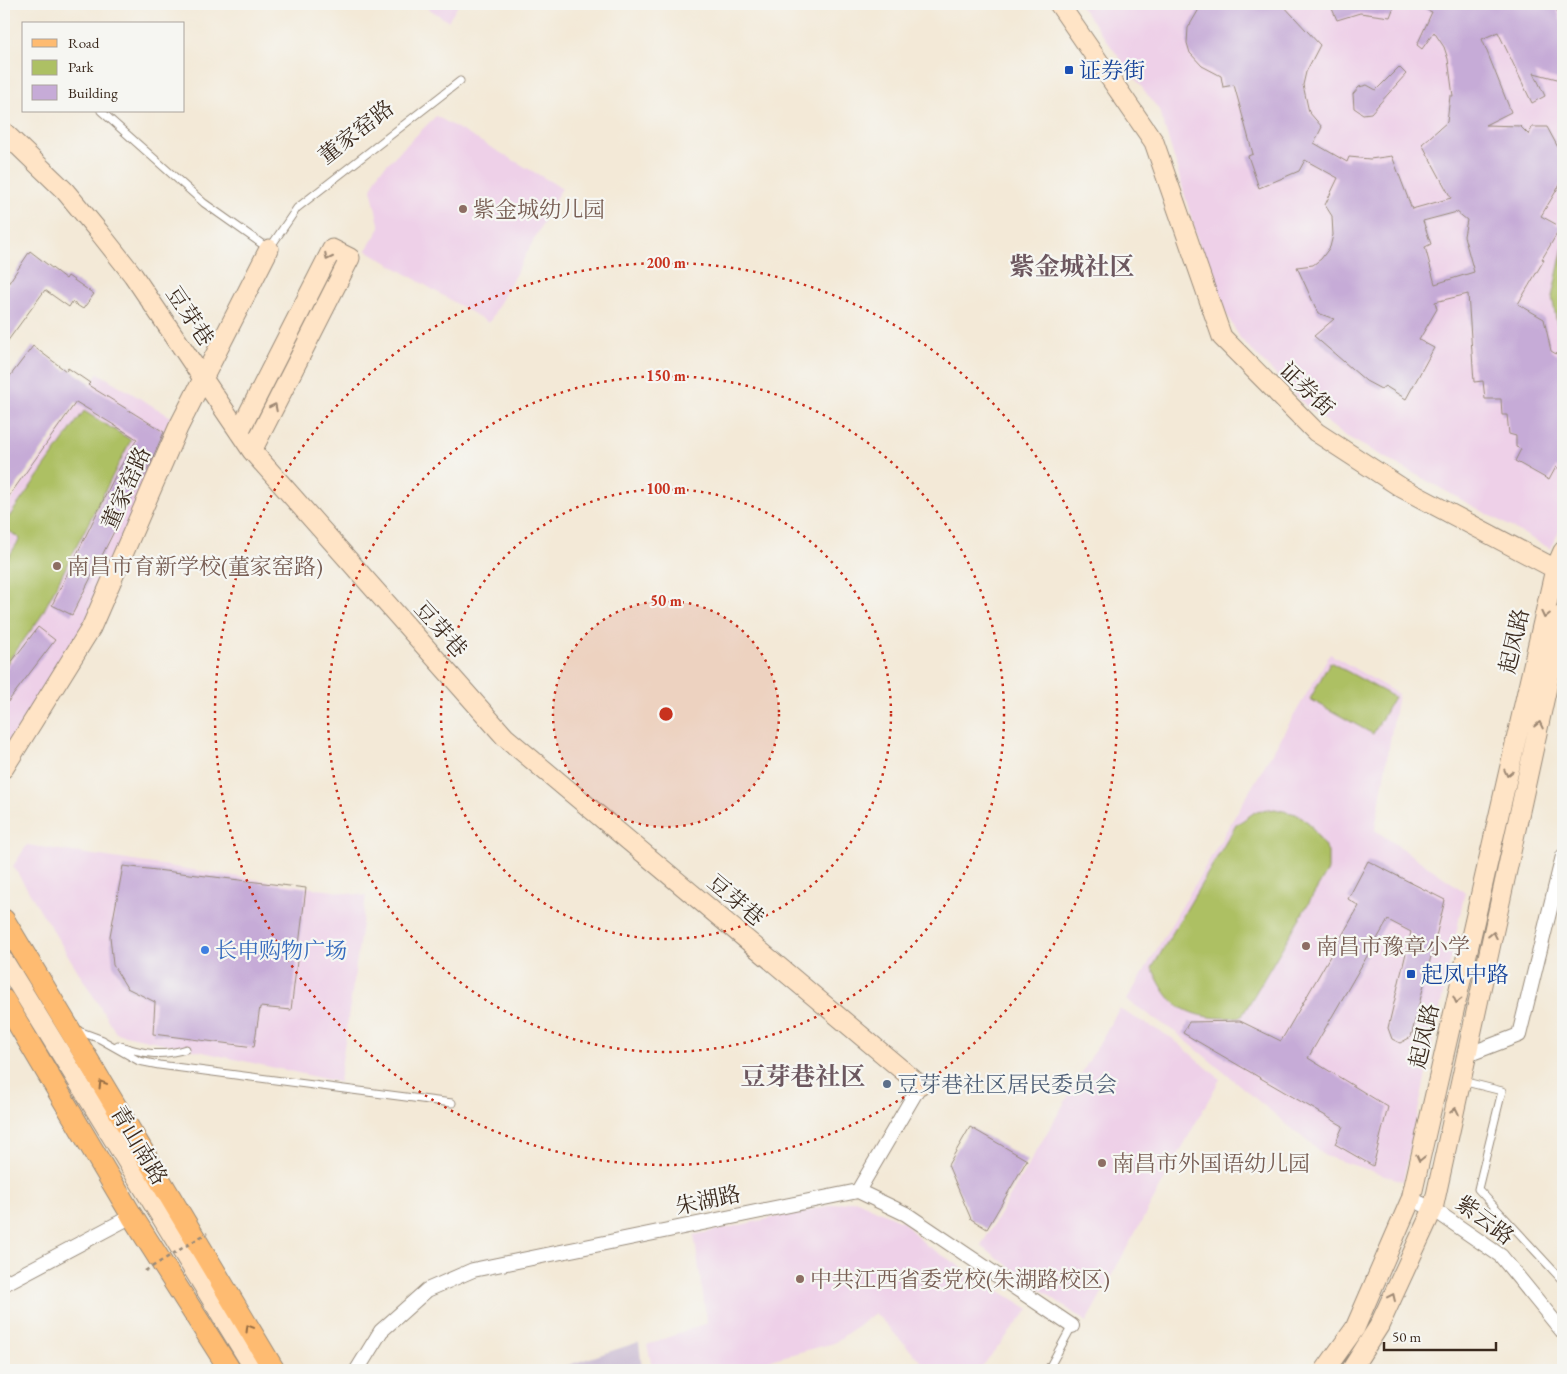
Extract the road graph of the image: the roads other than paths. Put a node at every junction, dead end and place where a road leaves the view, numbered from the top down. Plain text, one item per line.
1 (1059, 4) edge
2 (460, 80) dead end
3 (102, 112) edge
4 (4, 133) edge
5 (269, 249) junction
6 (204, 379) junction
7 (239, 432) junction
8 (252, 451) junction
9 (1563, 551) edge
10 (1559, 571) edge
11 (1563, 614) edge
12 (4, 768) edge
13 (1563, 856) edge
14 (4, 920) edge
15 (4, 961) edge
16 (4, 976) edge
17 (4, 1000) edge
18 (68, 1028) junction
19 (100, 1039) junction
20 (186, 1049) dead end
21 (1467, 1055) junction
22 (1461, 1081) junction
23 (920, 1085) joint
24 (452, 1103) dead end
25 (858, 1191) junction
26 (1411, 1199) junction
27 (1433, 1209) junction
28 (132, 1216) junction
29 (1563, 1281) edge
30 (4, 1284) edge
31 (1072, 1326) joint
32 (1563, 1332) edge
33 (230, 1370) edge
34 (241, 1370) edge
35 (255, 1370) edge
36 (274, 1370) edge
37 (357, 1370) edge
38 (1048, 1370) edge
39 (1325, 1370) edge
40 (1351, 1370) edge

1 - 10 street, 证券街
2 - 5 lane, 董家窑路
3 - 5 lane
4 - 6 street, 豆芽巷
5 - 6 street, 董家窑路
6 - 7 street, 豆芽巷
6 - 12 street, 董家窑路
7 - 8 street, 豆芽巷
8 -> 7 street
8 - 23 street, 豆芽巷
9 - 10 street, 起凤路
10 -> 26 street, 起凤路
21 -> 11 street, 起凤路
13 - 21 street
14 - 18 main road, 青山南路
15 - 35 street
16 - 34 street
17 - 28 main road, 青山南路
18 - 19 lane
36 -> 18 main road, 青山南路
19 - 20 lane
19 - 24 lane
21 - 22 street, 起凤路
27 -> 22 street, 起凤路
22 - 29 lane
23 - 25 street
25 - 31 street
25 - 37 street, 朱湖路
26 - 27 street, 紫云路
26 - 39 street, 起凤路
27 - 32 street, 紫云路
40 -> 27 street, 起凤路
28 - 30 street
28 - 33 main road, 青山南路
31 - 38 lane

